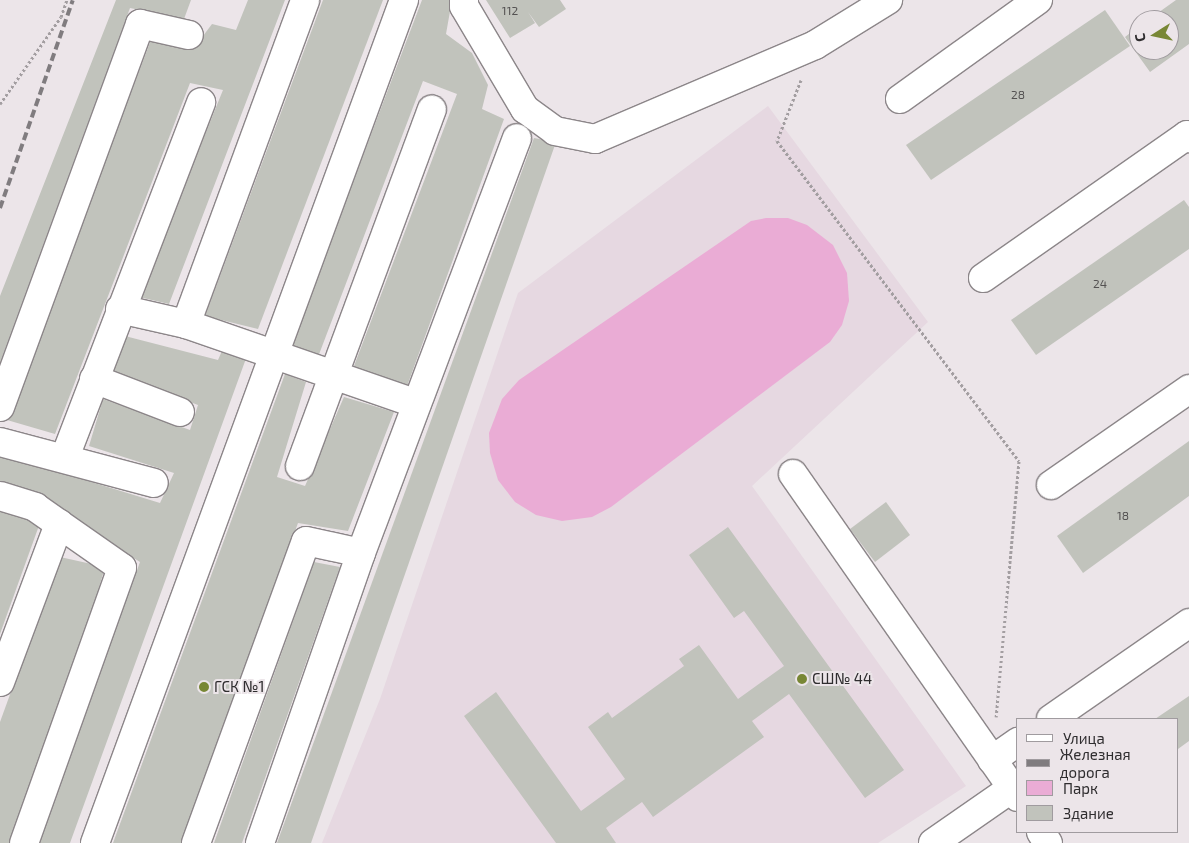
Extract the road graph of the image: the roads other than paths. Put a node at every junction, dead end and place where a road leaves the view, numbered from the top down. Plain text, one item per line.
1 (305, 0) edge
2 (404, 0) edge
3 (464, 0) edge
4 (888, 0) edge
5 (1038, 0) edge
6 (189, 35) dead end
7 (900, 99) dead end
8 (201, 102) dead end
9 (432, 110) dead end
10 (517, 138) dead end
11 (1189, 138) edge
12 (983, 278) dead end
13 (120, 309) junction
14 (186, 324) junction
15 (273, 354) junction
16 (331, 374) junction
17 (94, 380) junction
18 (1189, 389) edge
19 (417, 404) junction
20 (0, 408) edge
21 (180, 412) dead end
22 (0, 442) edge
23 (65, 457) junction
24 (300, 466) dead end
25 (793, 474) dead end
26 (154, 483) dead end
27 (1051, 485) dead end
28 (0, 496) edge
29 (59, 524) junction
30 (361, 554) junction
31 (1189, 623) edge
32 (0, 682) edge
33 (1052, 718) edge
34 (1016, 743) edge
35 (992, 760) junction
36 (1015, 793) edge
37 (24, 843) edge
38 (95, 843) edge
39 (196, 843) edge
40 (260, 843) edge
41 (933, 843) edge

1 - 14 lane
2 - 15 lane
3 - 4 lane
5 - 7 lane
6 - 20 lane
8 - 13 lane
9 - 16 lane
10 - 19 lane
11 - 12 lane
13 - 14 lane
13 - 17 lane
14 - 15 lane
15 - 16 lane
15 - 38 lane
16 - 19 lane
16 - 24 lane
17 - 21 lane
17 - 23 lane
18 - 27 lane
19 - 30 lane
22 - 23 lane
23 - 26 lane
25 - 35 lane
28 - 29 lane
29 - 32 lane
29 - 37 lane
30 - 39 lane
30 - 40 lane
31 - 33 lane
34 - 35 lane
35 - 36 lane
36 - 41 lane

